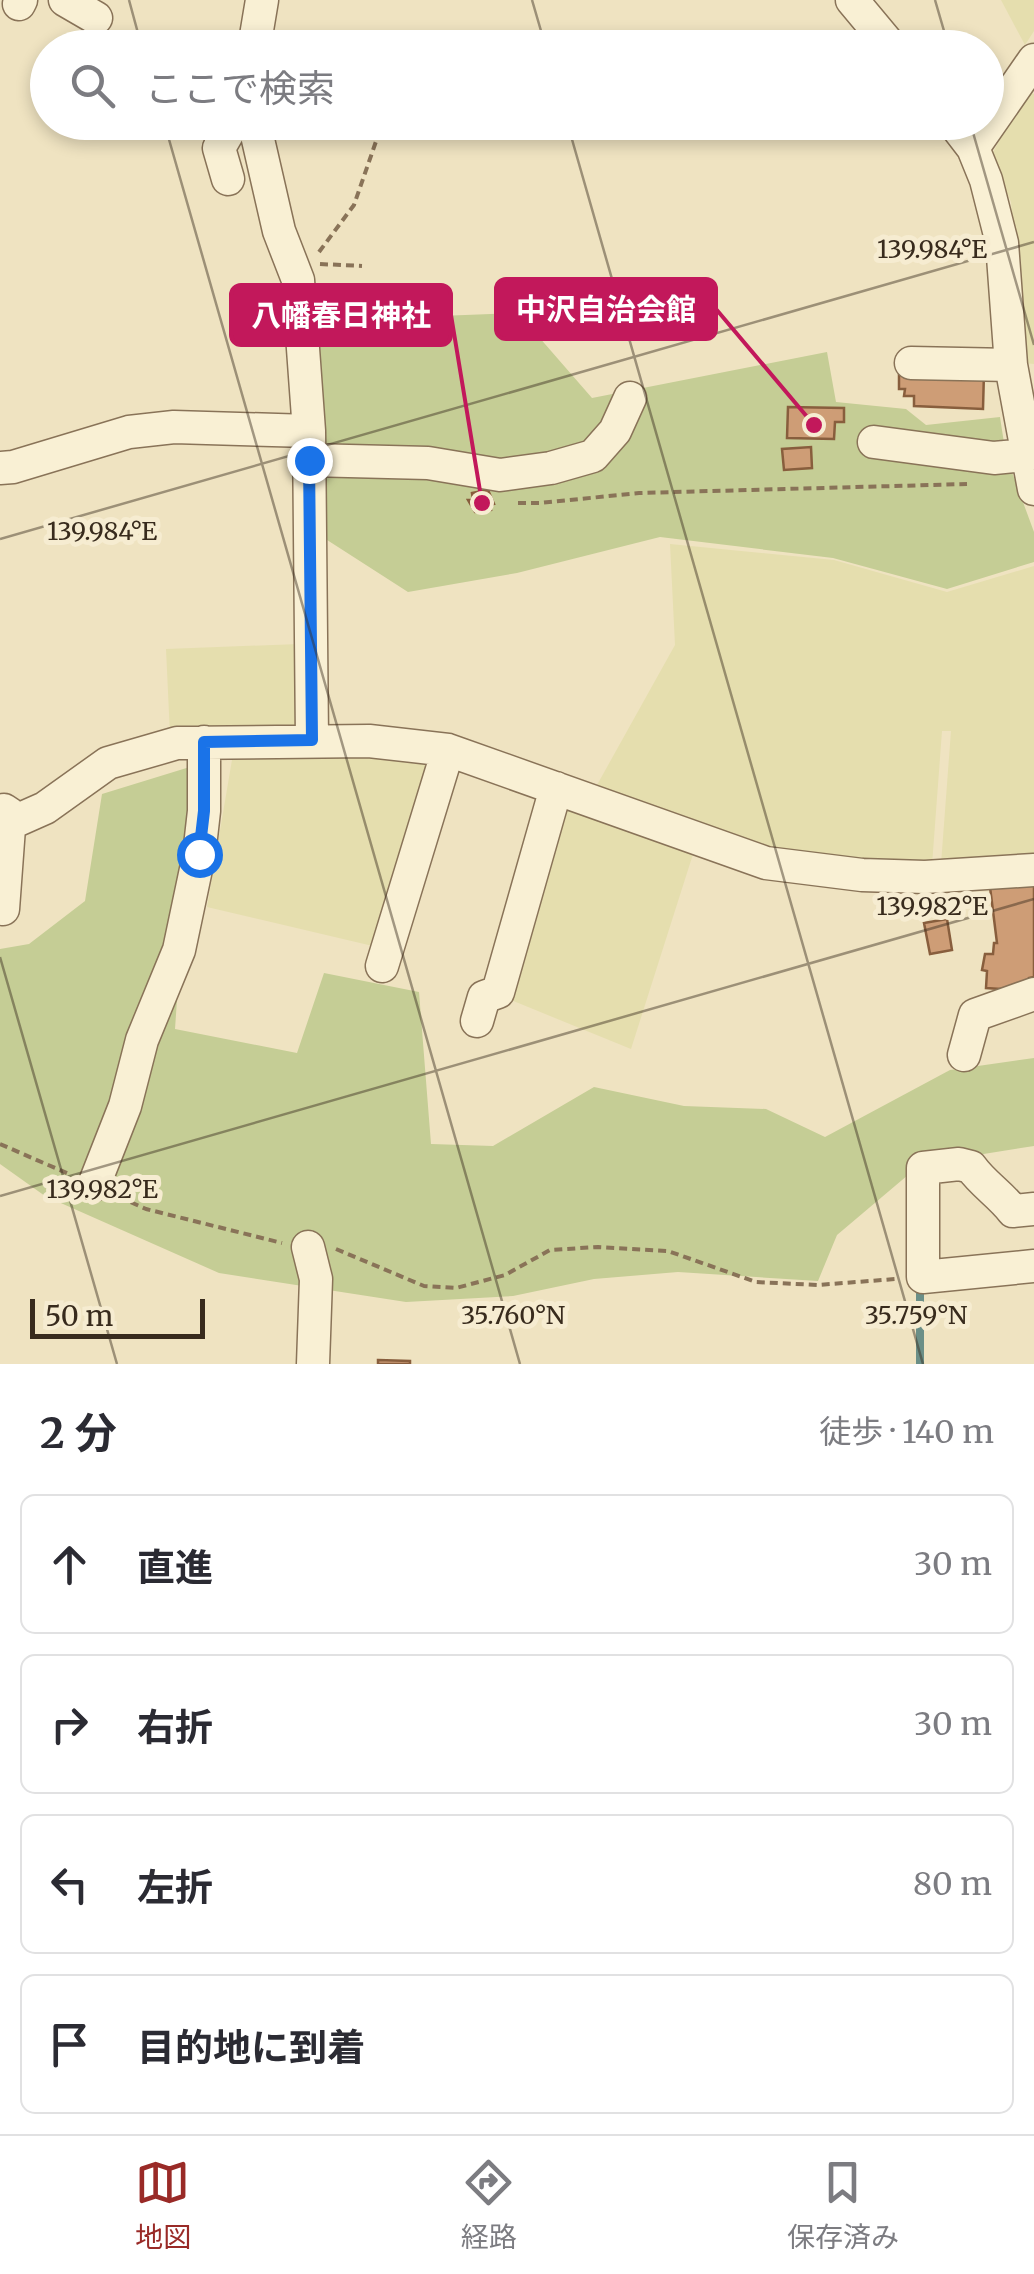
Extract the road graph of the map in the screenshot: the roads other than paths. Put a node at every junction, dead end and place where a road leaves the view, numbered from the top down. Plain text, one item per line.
1 (65, 0) edge
2 (262, 0) edge
3 (852, 0) edge
4 (96, 18) dead end
5 (257, 30) edge
6 (877, 30) edge
7 (1032, 67) edge
8 (1004, 95) edge
9 (258, 140) edge
10 (966, 140) edge
11 (911, 363) dead end
12 (1011, 365) junction
13 (630, 398) dead end
14 (874, 442) dead end
15 (309, 446) junction
16 (1026, 455) junction
17 (0, 468) edge
18 (1034, 489) edge
19 (312, 740) junction
20 (204, 742) junction
21 (448, 750) junction
22 (556, 788) junction
23 (3, 821) edge
24 (1034, 870) edge
25 (3, 909) dead end
26 (382, 966) dead end
27 (1034, 994) edge
28 (477, 1021) dead end
29 (964, 1054) dead end
30 (94, 1186) road end
31 (1034, 1209) edge
32 (308, 1247) road end
33 (1034, 1266) edge
34 (314, 1364) edge

1 - 4 street
2 - 5 street
3 - 6 street
7 - 8 street
9 - 15 street
10 - 12 street
11 - 12 street
12 - 16 street
13 - 15 street
14 - 16 street
15 - 17 street
15 - 19 street
16 - 18 street
19 - 20 street
19 - 21 street
20 - 23 street
20 - 30 street
21 - 22 street
21 - 26 street
22 - 24 street
22 - 28 street
23 - 25 street
27 - 29 street
31 - 33 street
32 - 34 street

